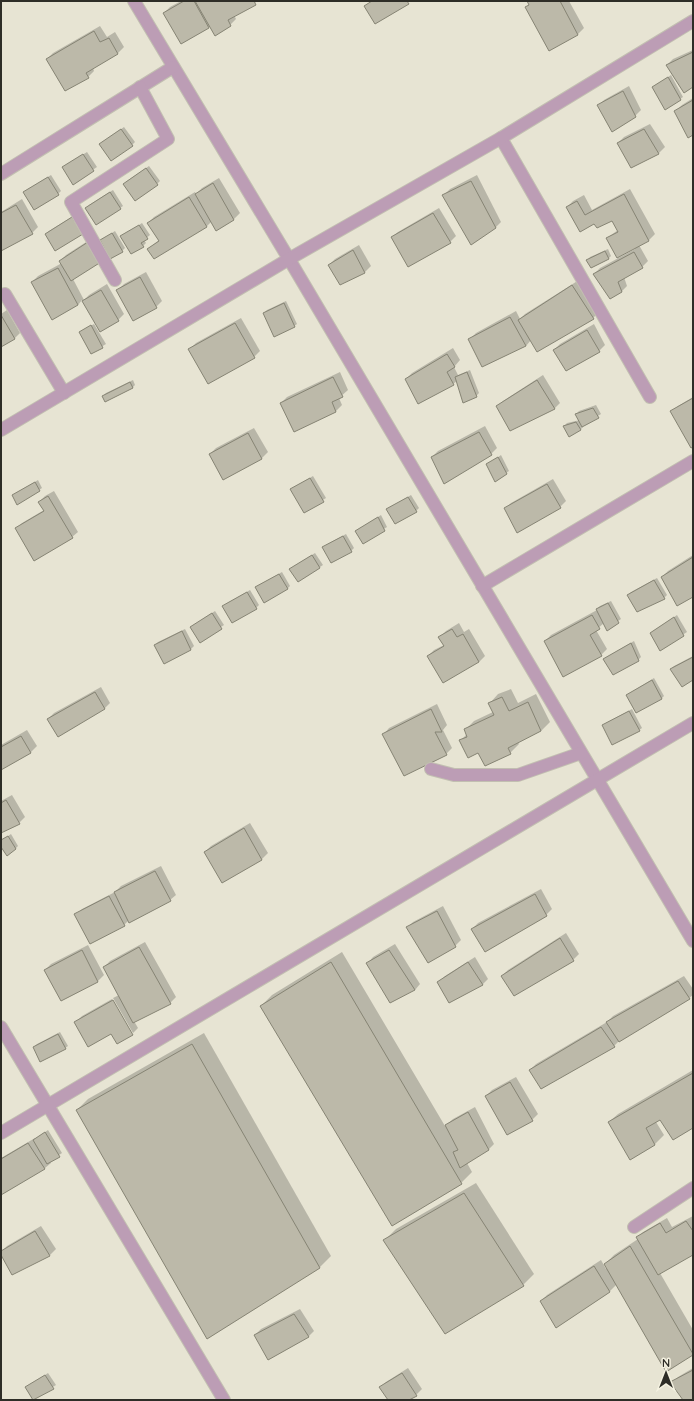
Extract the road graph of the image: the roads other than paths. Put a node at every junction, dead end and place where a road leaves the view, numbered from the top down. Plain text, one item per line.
1 (140, 3) edge
2 (693, 21) edge
3 (173, 67) junction
4 (140, 87) junction
5 (501, 138) junction
6 (1, 174) edge
7 (289, 259) junction
8 (115, 280) dead end
9 (5, 294) dead end
10 (64, 393) junction
11 (650, 397) dead end
12 (1, 430) edge
13 (693, 461) edge
14 (482, 586) junction
15 (693, 723) edge
16 (581, 753) junction
17 (432, 769) dead end
18 (597, 780) junction
19 (693, 941) edge
20 (1, 1026) edge
21 (48, 1105) junction
22 (1, 1133) edge
23 (693, 1188) edge
24 (634, 1227) dead end
25 (224, 1400) edge

1 - 3 street
2 - 5 street
3 - 4 street
3 - 7 street
4 - 6 street
4 - 8 street
5 - 7 street
5 - 11 street
7 - 10 street
7 - 14 street
9 - 10 street
10 - 12 street
13 - 14 street
14 - 16 street
15 - 18 street
16 - 17 street
16 - 18 street
18 - 19 street
18 - 21 street
20 - 21 street
21 - 22 street
21 - 25 street
23 - 24 street

